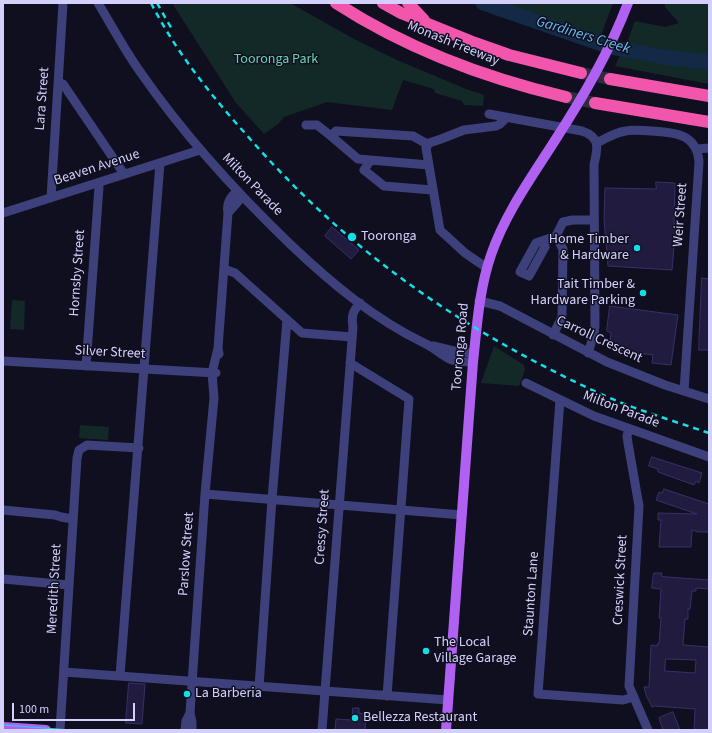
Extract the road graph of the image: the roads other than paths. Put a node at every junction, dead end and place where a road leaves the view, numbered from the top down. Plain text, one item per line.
1 (63, 3) edge
2 (98, 3) edge
3 (336, 3) edge
4 (384, 3) edge
5 (408, 3) edge
6 (628, 3) edge
7 (426, 22) junction
8 (580, 73) tunnel mouth
9 (610, 79) tunnel mouth
10 (63, 84) dead end
11 (709, 96) edge
12 (566, 97) tunnel mouth
13 (595, 103) tunnel mouth
14 (489, 114) dead end
15 (506, 118) junction
16 (709, 122) edge
17 (306, 125) dead end
18 (331, 136) junction
19 (597, 143) junction
20 (427, 144) junction
21 (709, 148) edge
22 (697, 149) junction
23 (200, 150) junction
24 (370, 161) junction
25 (160, 163) junction
26 (429, 165) junction
27 (124, 174) junction
28 (97, 183) junction
29 (432, 190) junction
30 (240, 194) junction
31 (51, 198) junction
32 (3, 213) edge
33 (594, 220) junction
34 (556, 236) junction
35 (545, 241) dead end
36 (487, 268) junction
37 (224, 269) junction
38 (479, 301) junction
39 (363, 305) junction
40 (287, 320) junction
41 (553, 335) junction
42 (352, 337) junction
43 (588, 353) junction
44 (474, 358) junction
45 (3, 361) edge
46 (350, 363) junction
47 (86, 366) junction
48 (144, 369) junction
49 (214, 373) junction
50 (526, 383) dead end
51 (684, 391) junction
52 (709, 399) edge
53 (560, 400) junction
54 (629, 429) junction
55 (138, 448) junction
56 (709, 457) edge
57 (205, 494) junction
58 (272, 499) junction
59 (339, 506) junction
60 (3, 510) edge
61 (401, 510) junction
62 (462, 515) junction
63 (73, 516) junction
64 (3, 580) edge
65 (69, 585) junction
66 (64, 672) junction
67 (120, 676) junction
68 (192, 681) junction
69 (259, 687) junction
70 (325, 691) junction
71 (387, 696) junction
72 (634, 697) junction
73 (448, 700) junction
74 (190, 713) junction
75 (3, 727) edge
76 (46, 730) edge
77 (60, 730) edge
78 (185, 730) edge
79 (192, 730) edge
80 (322, 730) edge
81 (446, 730) edge
82 (648, 730) edge

1 - 31 street, Lara Street
2 - 23 street, Milton Parade
3 - 12 highway, Monash Freeway
4 - 7 highway, Monash Freeway
5 - 7 highway
6 - 36 main road, Tooronga Road
7 - 8 highway, Monash Freeway
9 - 11 highway
10 - 27 street
13 - 16 highway
14 - 15 street
15 - 19 street
15 - 20 street
17 - 18 street
18 - 20 street
18 - 24 street
19 - 22 street
19 - 33 street
20 - 26 street
21 - 22 street
22 - 51 street, Weir Street
23 - 25 street, Beaven Avenue
23 - 30 street, Milton Parade
24 - 26 street
24 - 29 street
25 - 27 street, Beaven Avenue
25 - 48 street
26 - 29 street
27 - 28 street, Beaven Avenue
28 - 31 street, Beaven Avenue
28 - 47 street, Hornsby Street
29 - 36 street
30 - 37 street, Parslow Street
30 - 39 street, Milton Parade
31 - 32 street, Beaven Avenue
33 - 34 street
33 - 43 street
34 - 35 street
34 - 41 street
36 - 38 main road, Tooronga Road
37 - 40 street
37 - 49 street, Parslow Street
38 - 41 street, Carroll Crescent
38 - 44 main road, Tooronga Road
39 - 42 street, Cressy Street
39 - 44 street, Milton Parade
40 - 42 street
40 - 58 street
41 - 43 street, Carroll Crescent
42 - 46 street, Cressy Street
43 - 51 street, Carroll Crescent
44 - 62 main road, Tooronga Road
45 - 47 street, Silver Street
46 - 59 street, Cressy Street
46 - 61 street
47 - 48 street, Silver Street
48 - 49 street, Silver Street
48 - 55 street
49 - 57 street, Parslow Street
50 - 53 street, Milton Parade
51 - 52 street, Carroll Crescent
53 - 54 street, Milton Parade
53 - 72 street, Staunton Lane
54 - 56 street, Milton Parade
54 - 72 street, Creswick Street
55 - 63 street, Meredith Street
55 - 67 street
57 - 58 street
57 - 68 street, Parslow Street
58 - 59 street
58 - 69 street
59 - 61 street
59 - 70 street, Cressy Street
60 - 63 street
61 - 62 street
61 - 71 street
62 - 73 main road, Tooronga Road
63 - 65 street, Meredith Street
64 - 65 street
65 - 66 street, Meredith Street
66 - 67 street
66 - 77 street, Meredith Street
67 - 68 street
68 - 69 street
68 - 74 street, Parslow Street
69 - 70 street
70 - 71 street
70 - 80 street, Cressy Street
71 - 73 street
72 - 82 street, Creswick Street
73 - 81 main road, Tooronga Road
74 - 78 street, Parslow Street
74 - 79 street, Parslow Street
75 - 76 main road

